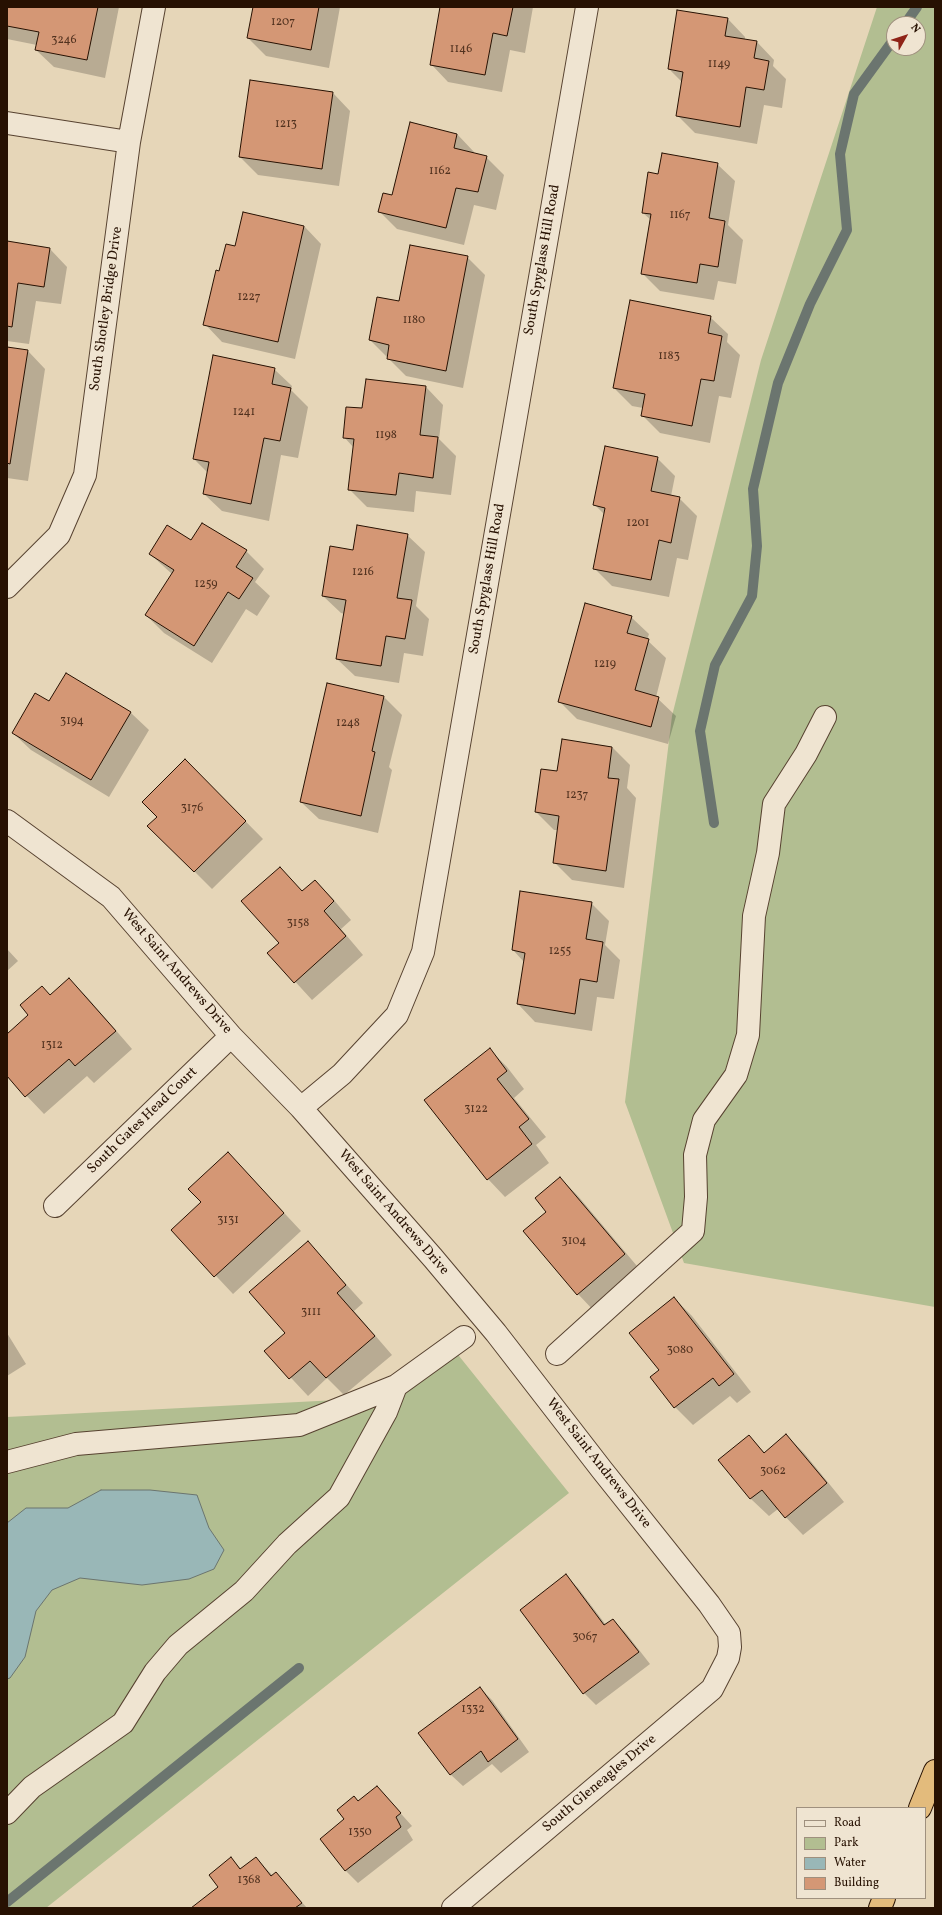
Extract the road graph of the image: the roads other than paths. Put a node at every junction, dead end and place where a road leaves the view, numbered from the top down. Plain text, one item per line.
1 (154, 7) edge
2 (587, 7) edge
3 (7, 123) edge
4 (129, 142) junction
5 (7, 587) edge
6 (826, 717) dead end
7 (7, 821) edge
8 (231, 1036) junction
9 (301, 1108) junction
10 (55, 1206) dead end
11 (464, 1337) dead end
12 (557, 1354) dead end
13 (396, 1386) junction
14 (7, 1462) edge
15 (730, 1647) joint
16 (935, 1771) edge
17 (920, 1807) edge
18 (7, 1813) edge
19 (453, 1908) edge

1 - 4 street, South Shotley Bridge Drive
2 - 9 street, South Spyglass Hill Road
3 - 4 street
4 - 5 street, South Shotley Bridge Drive
6 - 12 street
7 - 8 street, West Saint Andrews Drive
8 - 9 street, West Saint Andrews Drive
8 - 10 street, South Gates Head Court
9 - 15 street, West Saint Andrews Drive
11 - 13 street
13 - 14 street
13 - 18 street
15 - 19 street, South Gleneagles Drive
16 - 17 highway

